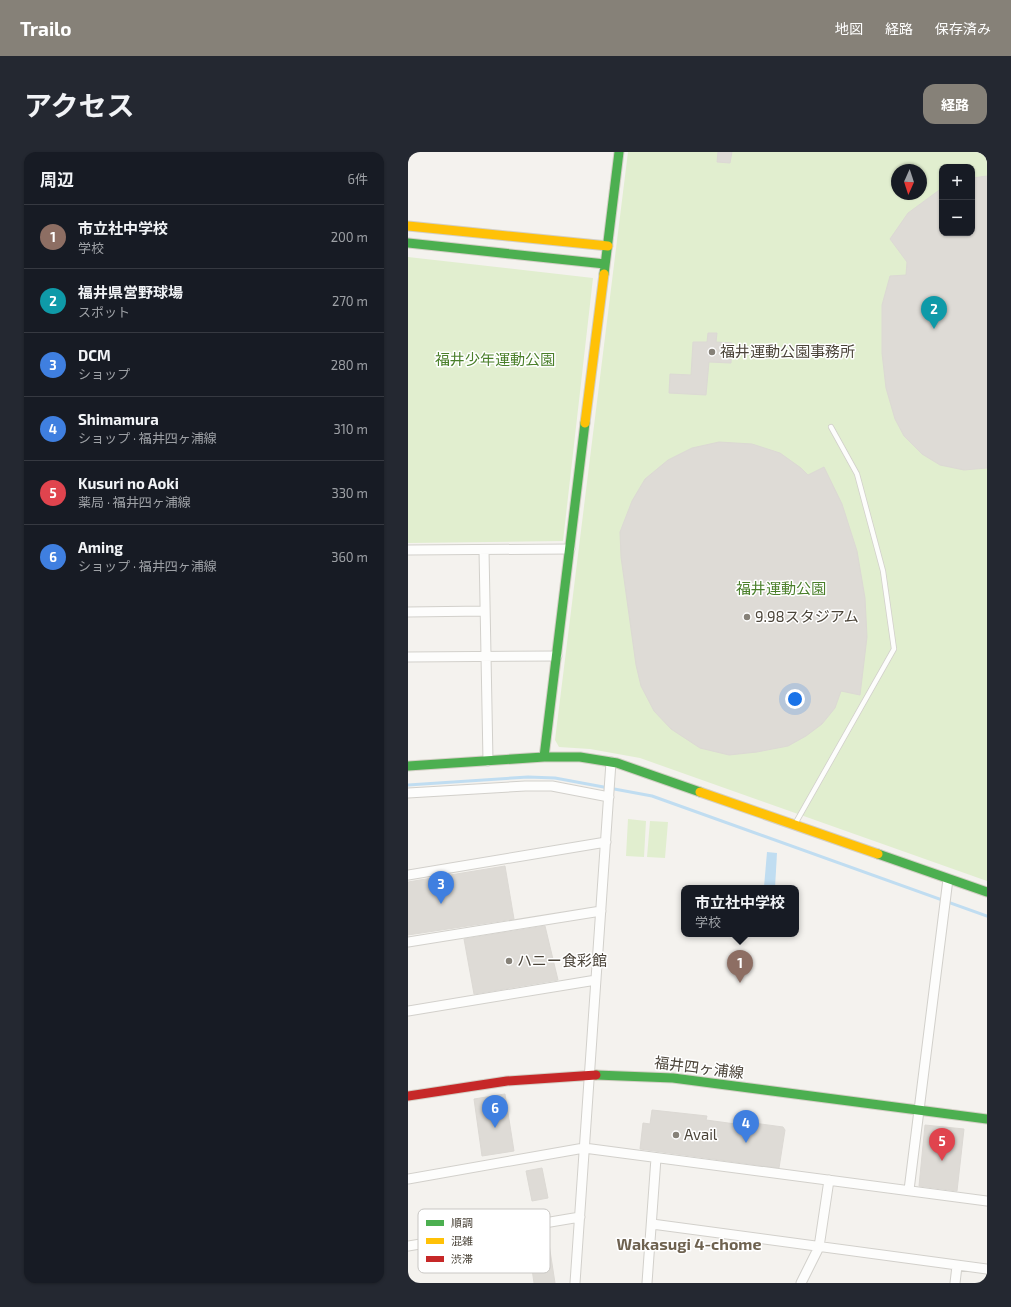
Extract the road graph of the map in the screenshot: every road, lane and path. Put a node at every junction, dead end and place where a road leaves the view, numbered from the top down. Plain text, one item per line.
1 (619, 152) edge
2 (408, 226) edge
3 (408, 243) edge
4 (608, 246) junction
5 (605, 264) junction
6 (831, 427) dead end
7 (570, 549) junction
8 (408, 550) edge
9 (484, 550) junction
10 (485, 611) junction
11 (408, 612) edge
12 (486, 656) junction
13 (557, 656) junction
14 (408, 657) edge
15 (544, 757) junction
16 (488, 761) junction
17 (611, 762) junction
18 (408, 766) edge
19 (408, 793) edge
20 (609, 796) junction
21 (795, 824) junction
22 (606, 842) junction
23 (408, 875) edge
24 (948, 879) junction
25 (987, 892) edge
26 (601, 911) junction
27 (408, 942) edge
28 (596, 980) junction
29 (408, 1011) edge
30 (589, 1074) junction
31 (408, 1096) edge
32 (918, 1109) junction
33 (987, 1119) edge
34 (584, 1148) junction
35 (656, 1158) junction
36 (408, 1179) edge
37 (829, 1180) junction
38 (909, 1190) junction
39 (987, 1201) edge
40 (580, 1217) junction
41 (550, 1222) edge
42 (652, 1224) junction
43 (418, 1244) edge
44 (408, 1246) edge
45 (819, 1247) junction
46 (957, 1266) junction
47 (987, 1270) edge
48 (575, 1283) edge
49 (647, 1283) edge
50 (801, 1283) edge
51 (955, 1283) edge

1 - 4 street
2 - 4 street
3 - 5 street
4 - 5 street
5 - 7 street
6 - 21 lane
7 - 9 street
7 - 13 street
8 - 9 street
9 - 10 street
10 - 11 street
10 - 12 street
12 - 13 street
12 - 14 street
12 - 16 street
13 - 15 street
15 - 16 street
15 - 17 street
16 - 18 street
17 - 20 street
17 - 21 street
19 - 20 street
20 - 22 street
21 - 24 street
22 - 23 street
22 - 26 street
24 - 25 street
24 - 32 street
26 - 27 street
26 - 28 street
28 - 29 street
28 - 30 street
30 - 31 street, 福井四ヶ浦線
30 - 32 street, 福井四ヶ浦線
30 - 34 street
32 - 33 street, 福井四ヶ浦線
32 - 38 street
34 - 35 street
34 - 36 street
34 - 40 street
35 - 37 street
35 - 42 street
37 - 38 street
37 - 45 street
38 - 39 street
40 - 41 street
40 - 48 street
42 - 45 street
42 - 49 street
43 - 44 street
45 - 46 street
45 - 50 street
46 - 47 street
46 - 51 street

